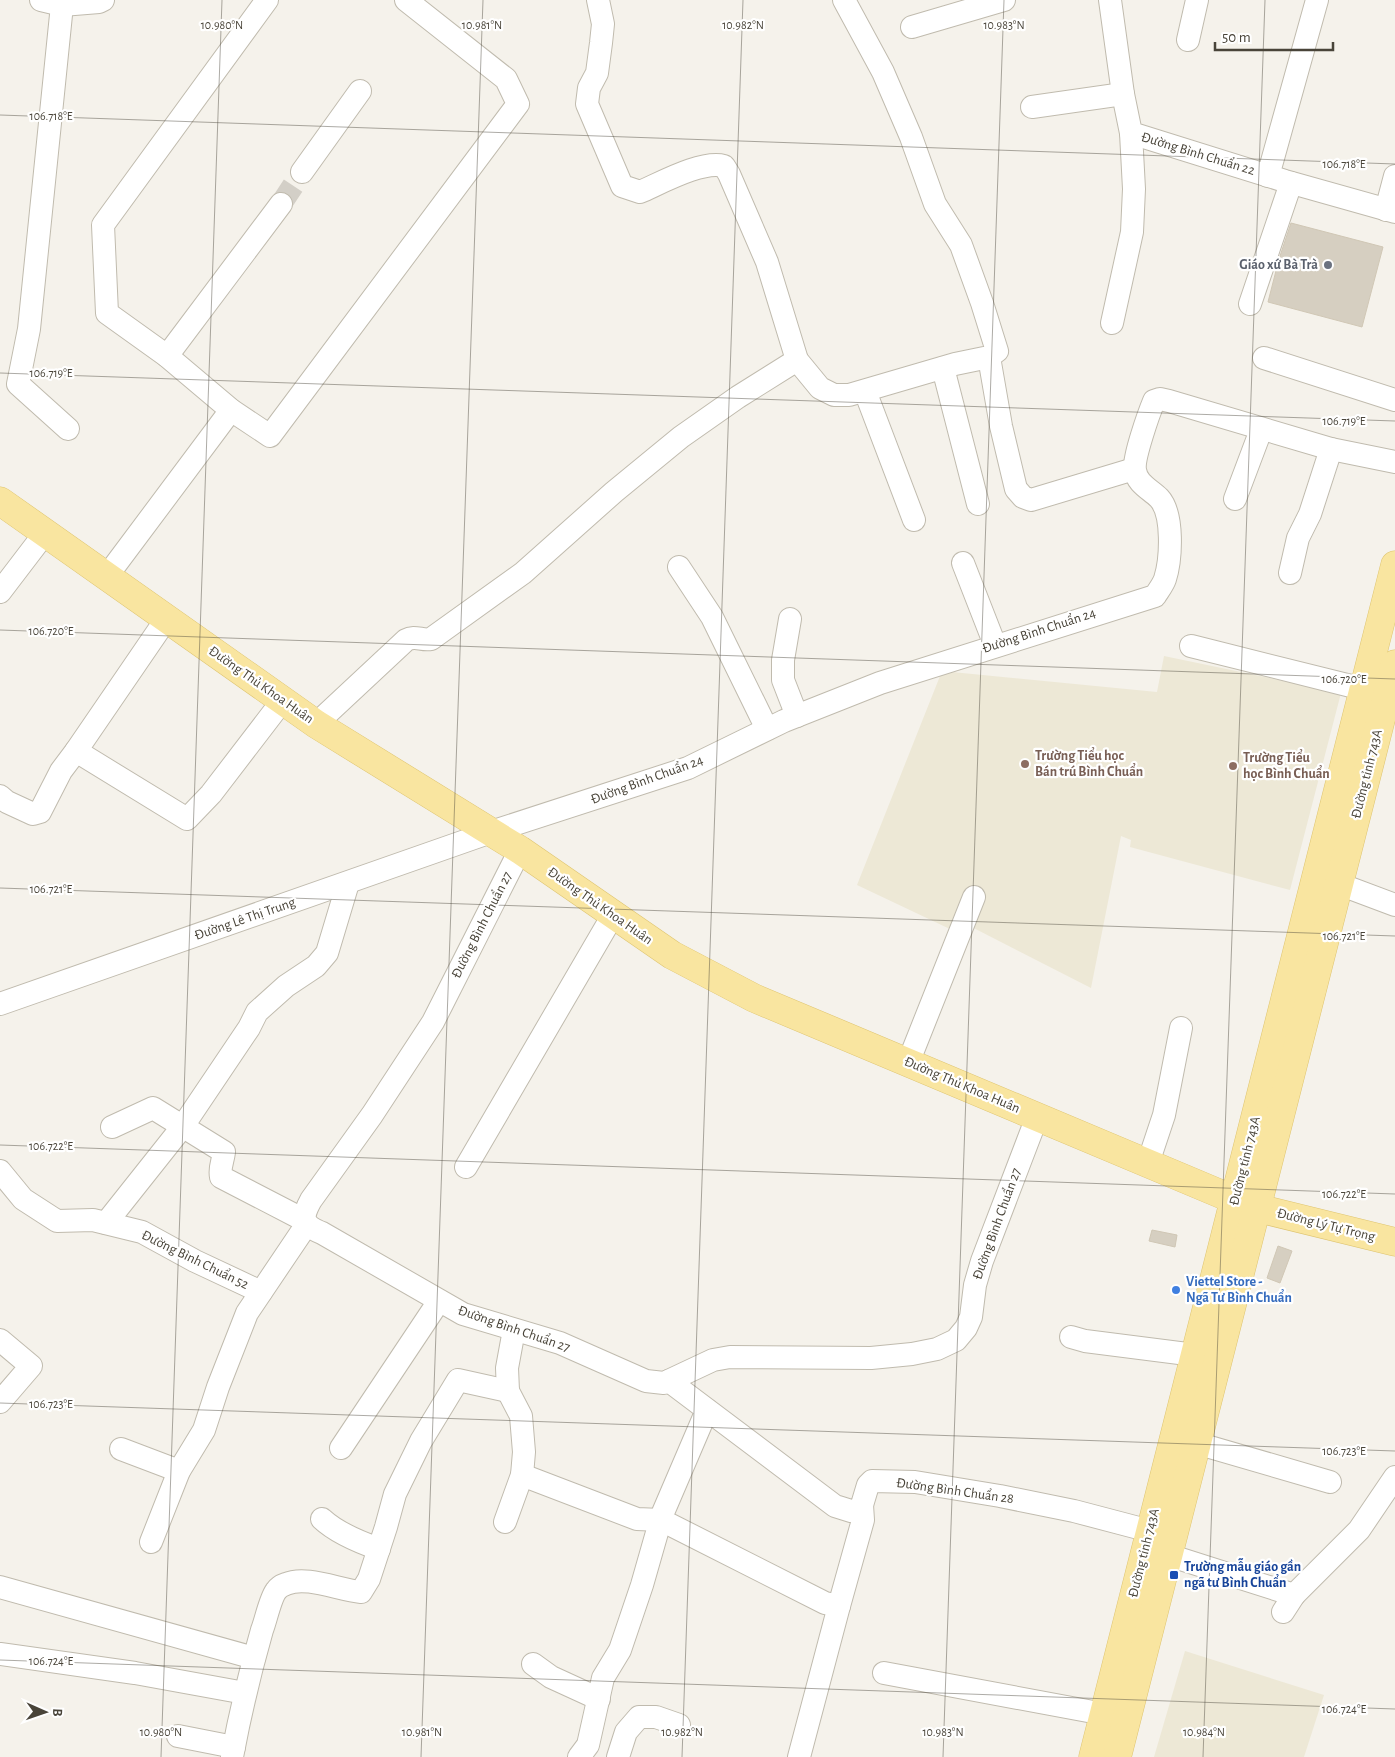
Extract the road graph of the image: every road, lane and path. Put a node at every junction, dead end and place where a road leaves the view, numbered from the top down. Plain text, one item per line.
1 (104, 0) edge
2 (267, 0) edge
3 (406, 0) edge
4 (598, 0) edge
5 (844, 0) edge
6 (1004, 0) edge
7 (1110, 0) edge
8 (1197, 0) edge
9 (1317, 0) edge
10 (52, 2) edge
11 (912, 28) dead end
12 (1188, 40) dead end
13 (360, 91) dead end
14 (1123, 94) junction
15 (1032, 107) dead end
16 (1131, 133) junction
17 (302, 172) tunnel mouth
18 (1268, 176) junction
19 (1395, 176) edge
20 (1291, 183) junction
21 (281, 204) tunnel mouth
22 (1390, 211) edge
23 (1250, 304) dead end
24 (1112, 323) dead end
25 (167, 356) junction
26 (989, 357) junction
27 (1264, 358) dead end
28 (797, 360) junction
29 (943, 368) junction
30 (866, 391) junction
31 (1395, 400) edge
32 (231, 410) junction
33 (68, 429) dead end
34 (1261, 430) junction
35 (1330, 449) junction
36 (1395, 462) edge
37 (1134, 469) junction
38 (1235, 499) dead end
39 (0, 502) edge
40 (978, 504) dead end
41 (914, 520) dead end
42 (44, 533) junction
43 (963, 563) dead end
44 (1395, 565) edge
45 (680, 567) dead end
46 (1290, 574) dead end
47 (107, 576) junction
48 (0, 592) edge
49 (167, 618) junction
50 (790, 619) dead end
51 (995, 645) junction
52 (1191, 646) dead end
53 (1395, 664) edge
54 (1363, 689) junction
55 (283, 700) junction
56 (796, 716) junction
57 (316, 724) junction
58 (767, 729) junction
59 (76, 751) junction
60 (0, 796) edge
61 (491, 832) junction
62 (520, 850) junction
63 (348, 883) junction
64 (1339, 884) junction
65 (974, 897) dead end
66 (1395, 905) edge
67 (613, 915) junction
68 (0, 1004) edge
69 (1181, 1028) dead end
70 (908, 1063) junction
71 (1037, 1117) junction
72 (183, 1126) junction
73 (112, 1127) dead end
74 (1148, 1163) junction
75 (466, 1167) dead end
76 (0, 1171) edge
77 (1246, 1204) junction
78 (306, 1222) junction
79 (106, 1223) junction
80 (1395, 1242) edge
81 (261, 1292) junction
82 (439, 1301) junction
83 (514, 1330) junction
84 (1072, 1337) dead end
85 (0, 1340) edge
86 (1195, 1355) junction
87 (668, 1381) junction
88 (508, 1391) junction
89 (0, 1402) edge
90 (707, 1410) junction
91 (1196, 1443) junction
92 (342, 1448) dead end
93 (121, 1449) dead end
94 (179, 1471) junction
95 (522, 1475) junction
96 (1395, 1478) edge
97 (1330, 1482) dead end
98 (862, 1505) junction
99 (322, 1518) dead end
100 (660, 1520) junction
101 (505, 1522) dead end
102 (1150, 1531) junction
103 (151, 1542) dead end
104 (379, 1549) junction
105 (1168, 1555) junction
106 (0, 1587) edge
107 (839, 1606) junction
108 (0, 1654) edge
109 (254, 1658) junction
110 (533, 1664) dead end
111 (884, 1673) dead end
112 (245, 1693) junction
113 (598, 1699) junction
114 (1104, 1714) junction
115 (679, 1725) dead end
116 (178, 1736) dead end
117 (233, 1752) edge
118 (579, 1757) edge
119 (618, 1757) edge
120 (799, 1757) edge
121 (1093, 1757) edge
122 (1117, 1757) edge

1 - 10 street
2 - 25 street
3 - 32 street
4 - 28 street
5 - 26 street
6 - 11 street
7 - 14 street, Đường Bình Chuẩn 22
8 - 12 street
9 - 18 street
10 - 33 street
13 - 17 street
14 - 15 street
14 - 16 street, Đường Bình Chuẩn 22
16 - 18 street, Đường Bình Chuẩn 22
16 - 24 street
18 - 20 street, Đường Bình Chuẩn 22
19 - 22 street
20 - 22 street, Đường Bình Chuẩn 22
20 - 23 street
21 - 25 street
25 - 32 street
26 - 29 street
26 - 37 street
27 - 31 street
28 - 30 street
28 - 57 street
29 - 30 street
29 - 40 street
30 - 41 street
32 - 47 street
34 - 35 street
34 - 37 street
34 - 38 street
35 - 36 street
35 - 46 street
37 - 51 street, Đường Bình Chuẩn 24
39 - 42 main road, Đường Thủ Khoa Huân
42 - 47 main road, Đường Thủ Khoa Huân
42 - 48 street
43 - 51 street
44 - 54 main road, Đường tỉnh 743A
45 - 58 street
47 - 49 main road, Đường Thủ Khoa Huân
49 - 55 main road, Đường Thủ Khoa Huân
49 - 59 street
50 - 56 street
51 - 56 street, Đường Bình Chuẩn 24
52 - 54 street
53 - 64 main road, Đường tỉnh 743A
54 - 77 main road, Đường tỉnh 743A
55 - 57 main road, Đường Thủ Khoa Huân
55 - 59 street
56 - 58 street, Đường Bình Chuẩn 24
57 - 61 main road, Đường Thủ Khoa Huân
58 - 61 street, Đường Bình Chuẩn 24
59 - 60 street
61 - 62 main road, Đường Thủ Khoa Huân
61 - 63 street, Đường Lê Thị Trung
62 - 67 main road, Đường Thủ Khoa Huân
62 - 78 street, Đường Bình Chuẩn 27
63 - 68 street, Đường Lê Thị Trung
63 - 72 street
64 - 66 street
64 - 77 main road, Đường tỉnh 743A
65 - 70 street
67 - 70 main road, Đường Thủ Khoa Huân
67 - 75 street
69 - 74 street
70 - 71 main road, Đường Thủ Khoa Huân
71 - 74 main road, Đường Thủ Khoa Huân
71 - 87 street, Đường Bình Chuẩn 27
72 - 73 street
72 - 78 street
72 - 79 street
74 - 77 main road, Đường Thủ Khoa Huân
76 - 79 street, Đường Bình Chuẩn 52
77 - 80 main road, Đường Lý Tự Trọng
77 - 86 main road, Đường tỉnh 743A
77 - 91 main road, Đường tỉnh 743A
78 - 81 street
78 - 82 street, Đường Bình Chuẩn 27
79 - 81 street, Đường Bình Chuẩn 52
81 - 94 street
82 - 83 street, Đường Bình Chuẩn 27
82 - 92 street
83 - 87 street, Đường Bình Chuẩn 27
83 - 88 street
84 - 86 street
85 - 89 street
86 - 102 main road, Đường tỉnh 743A
87 - 90 street
88 - 95 street
88 - 104 street
90 - 98 street
90 - 100 street
91 - 97 street
91 - 105 main road, Đường tỉnh 743A
93 - 94 street
94 - 103 street
95 - 100 street
95 - 101 street
96 - 105 street
98 - 102 street, Đường Bình Chuẩn 28
98 - 107 street
99 - 104 street
100 - 107 street
100 - 113 street
102 - 114 main road, Đường tỉnh 743A
104 - 109 street
105 - 122 main road, Đường tỉnh 743A
106 - 109 street
107 - 120 street
108 - 112 street
109 - 112 street
110 - 113 street
111 - 114 street
112 - 117 street
113 - 118 street
114 - 121 main road, Đường tỉnh 743A
115 - 119 street
116 - 117 street

